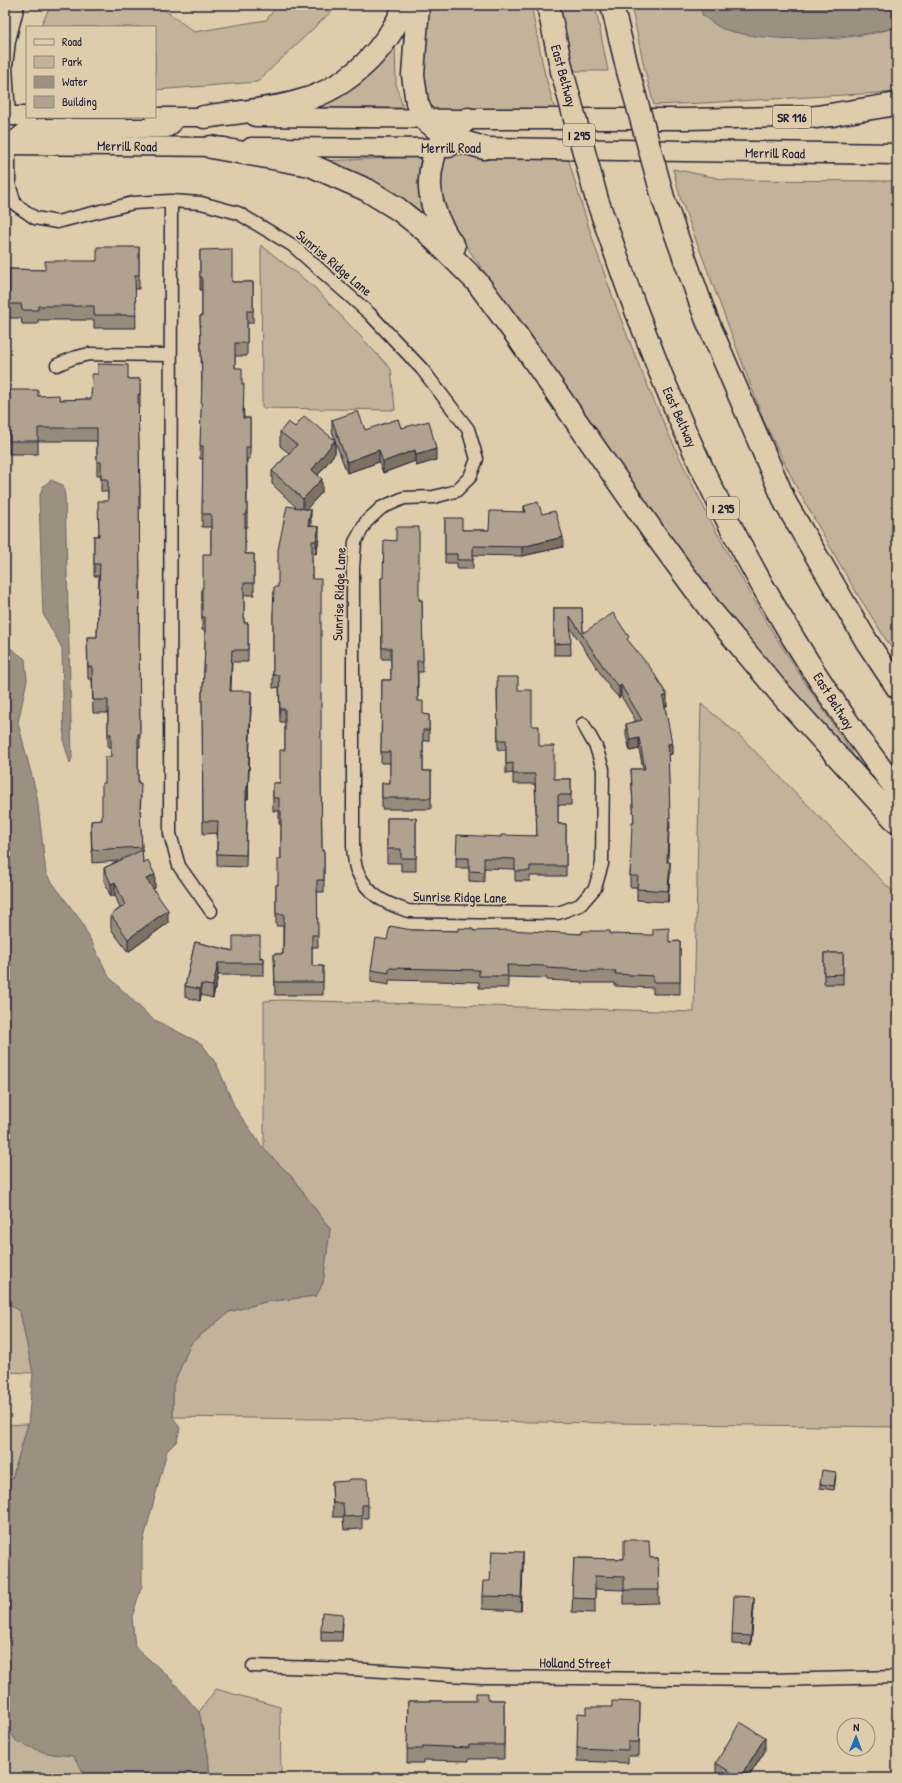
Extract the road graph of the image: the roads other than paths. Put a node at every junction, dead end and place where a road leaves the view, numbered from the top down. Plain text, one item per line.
1 (18, 5) edge
2 (405, 5) edge
3 (418, 5) edge
4 (548, 5) edge
5 (612, 5) edge
6 (897, 104) edge
7 (897, 115) edge
8 (26, 116) edge
9 (156, 117) edge
10 (183, 117) junction
11 (204, 117) junction
12 (817, 117) junction
13 (6, 118) edge
14 (424, 119) junction
15 (468, 119) junction
16 (442, 142) junction
17 (7, 145) edge
18 (211, 147) junction
19 (484, 148) joint
20 (849, 153) junction
21 (897, 154) edge
22 (897, 169) edge
23 (171, 201) junction
24 (477, 282) junction
25 (170, 354) junction
26 (56, 365) dead end
27 (897, 686) edge
28 (583, 724) dead end
29 (897, 790) edge
30 (897, 822) edge
31 (211, 911) dead end
32 (253, 1666) dead end
33 (897, 1677) edge

1 - 13 street
2 - 11 highway
3 - 14 highway
4 - 29 highway, East Beltway / I 295, bridge
5 - 27 highway, bridge
6 - 12 highway
7 - 12 main road, Merrill Road / SR 116
8 - 13 main road
9 - 10 main road, Merrill Road / SR 116
10 - 11 main road, Merrill Road / SR 116
10 - 17 main road
11 - 14 main road, Merrill Road / SR 116
12 - 15 main road, Merrill Road / SR 116
14 - 15 main road, Merrill Road / SR 116
14 - 16 highway
15 - 16 highway
16 - 18 main road, Merrill Road
16 - 19 highway
16 - 24 highway
17 - 18 main road, Merrill Road
17 - 23 street, Sunrise Ridge Lane
18 - 24 highway
19 - 20 main road, Merrill Road
20 - 21 main road, Merrill Road
20 - 22 main road
23 - 25 street
23 - 28 street, Sunrise Ridge Lane
24 - 30 highway
25 - 26 street
25 - 31 street
32 - 33 street, Holland Street

